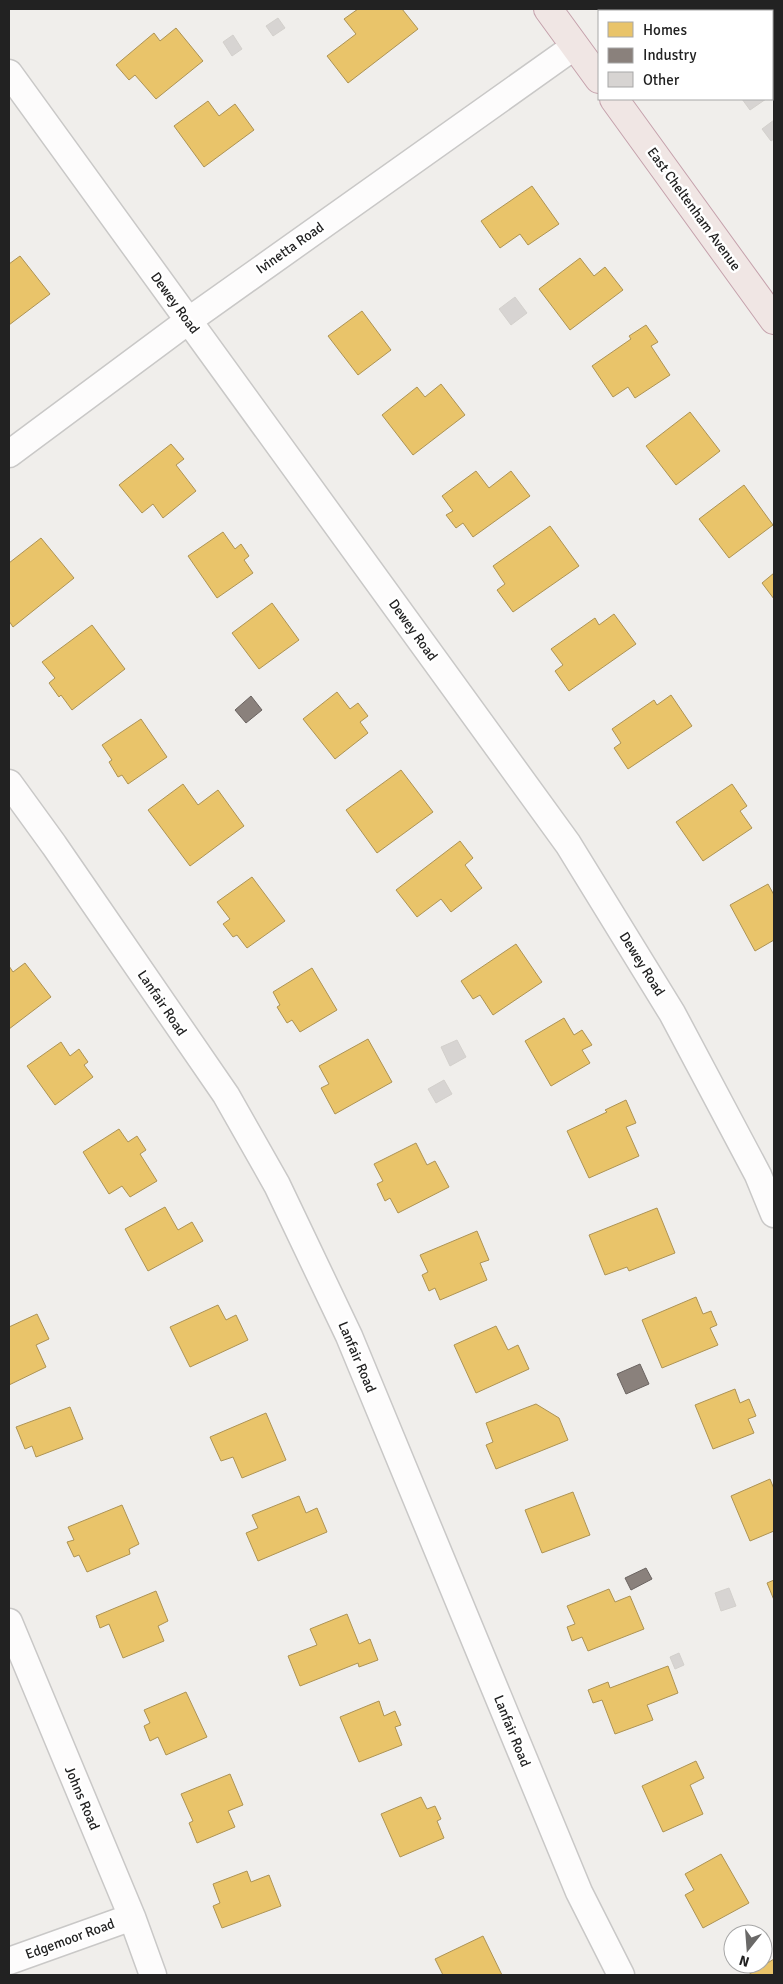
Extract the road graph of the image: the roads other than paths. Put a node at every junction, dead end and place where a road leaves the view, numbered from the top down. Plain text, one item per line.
1 (548, 9) edge
2 (575, 46) junction
3 (9, 73) edge
4 (598, 78) edge
5 (615, 100) edge
6 (774, 320) edge
7 (188, 321) junction
8 (9, 454) edge
9 (9, 783) edge
10 (766, 1171) edge
11 (774, 1214) edge
12 (9, 1622) edge
13 (132, 1918) junction
14 (9, 1961) edge
15 (153, 1975) edge
16 (620, 1975) edge

1 - 2 highway
2 - 4 highway
2 - 7 street, Ivinetta Road
3 - 7 street, Dewey Road
5 - 6 highway, East Cheltenham Avenue
7 - 8 street, Ivinetta Road
7 - 10 street, Dewey Road
9 - 16 street, Lanfair Road
10 - 11 street, Dewey Road
12 - 13 street, Johns Road
13 - 14 street, Edgemoor Road
13 - 15 street, Johns Road

